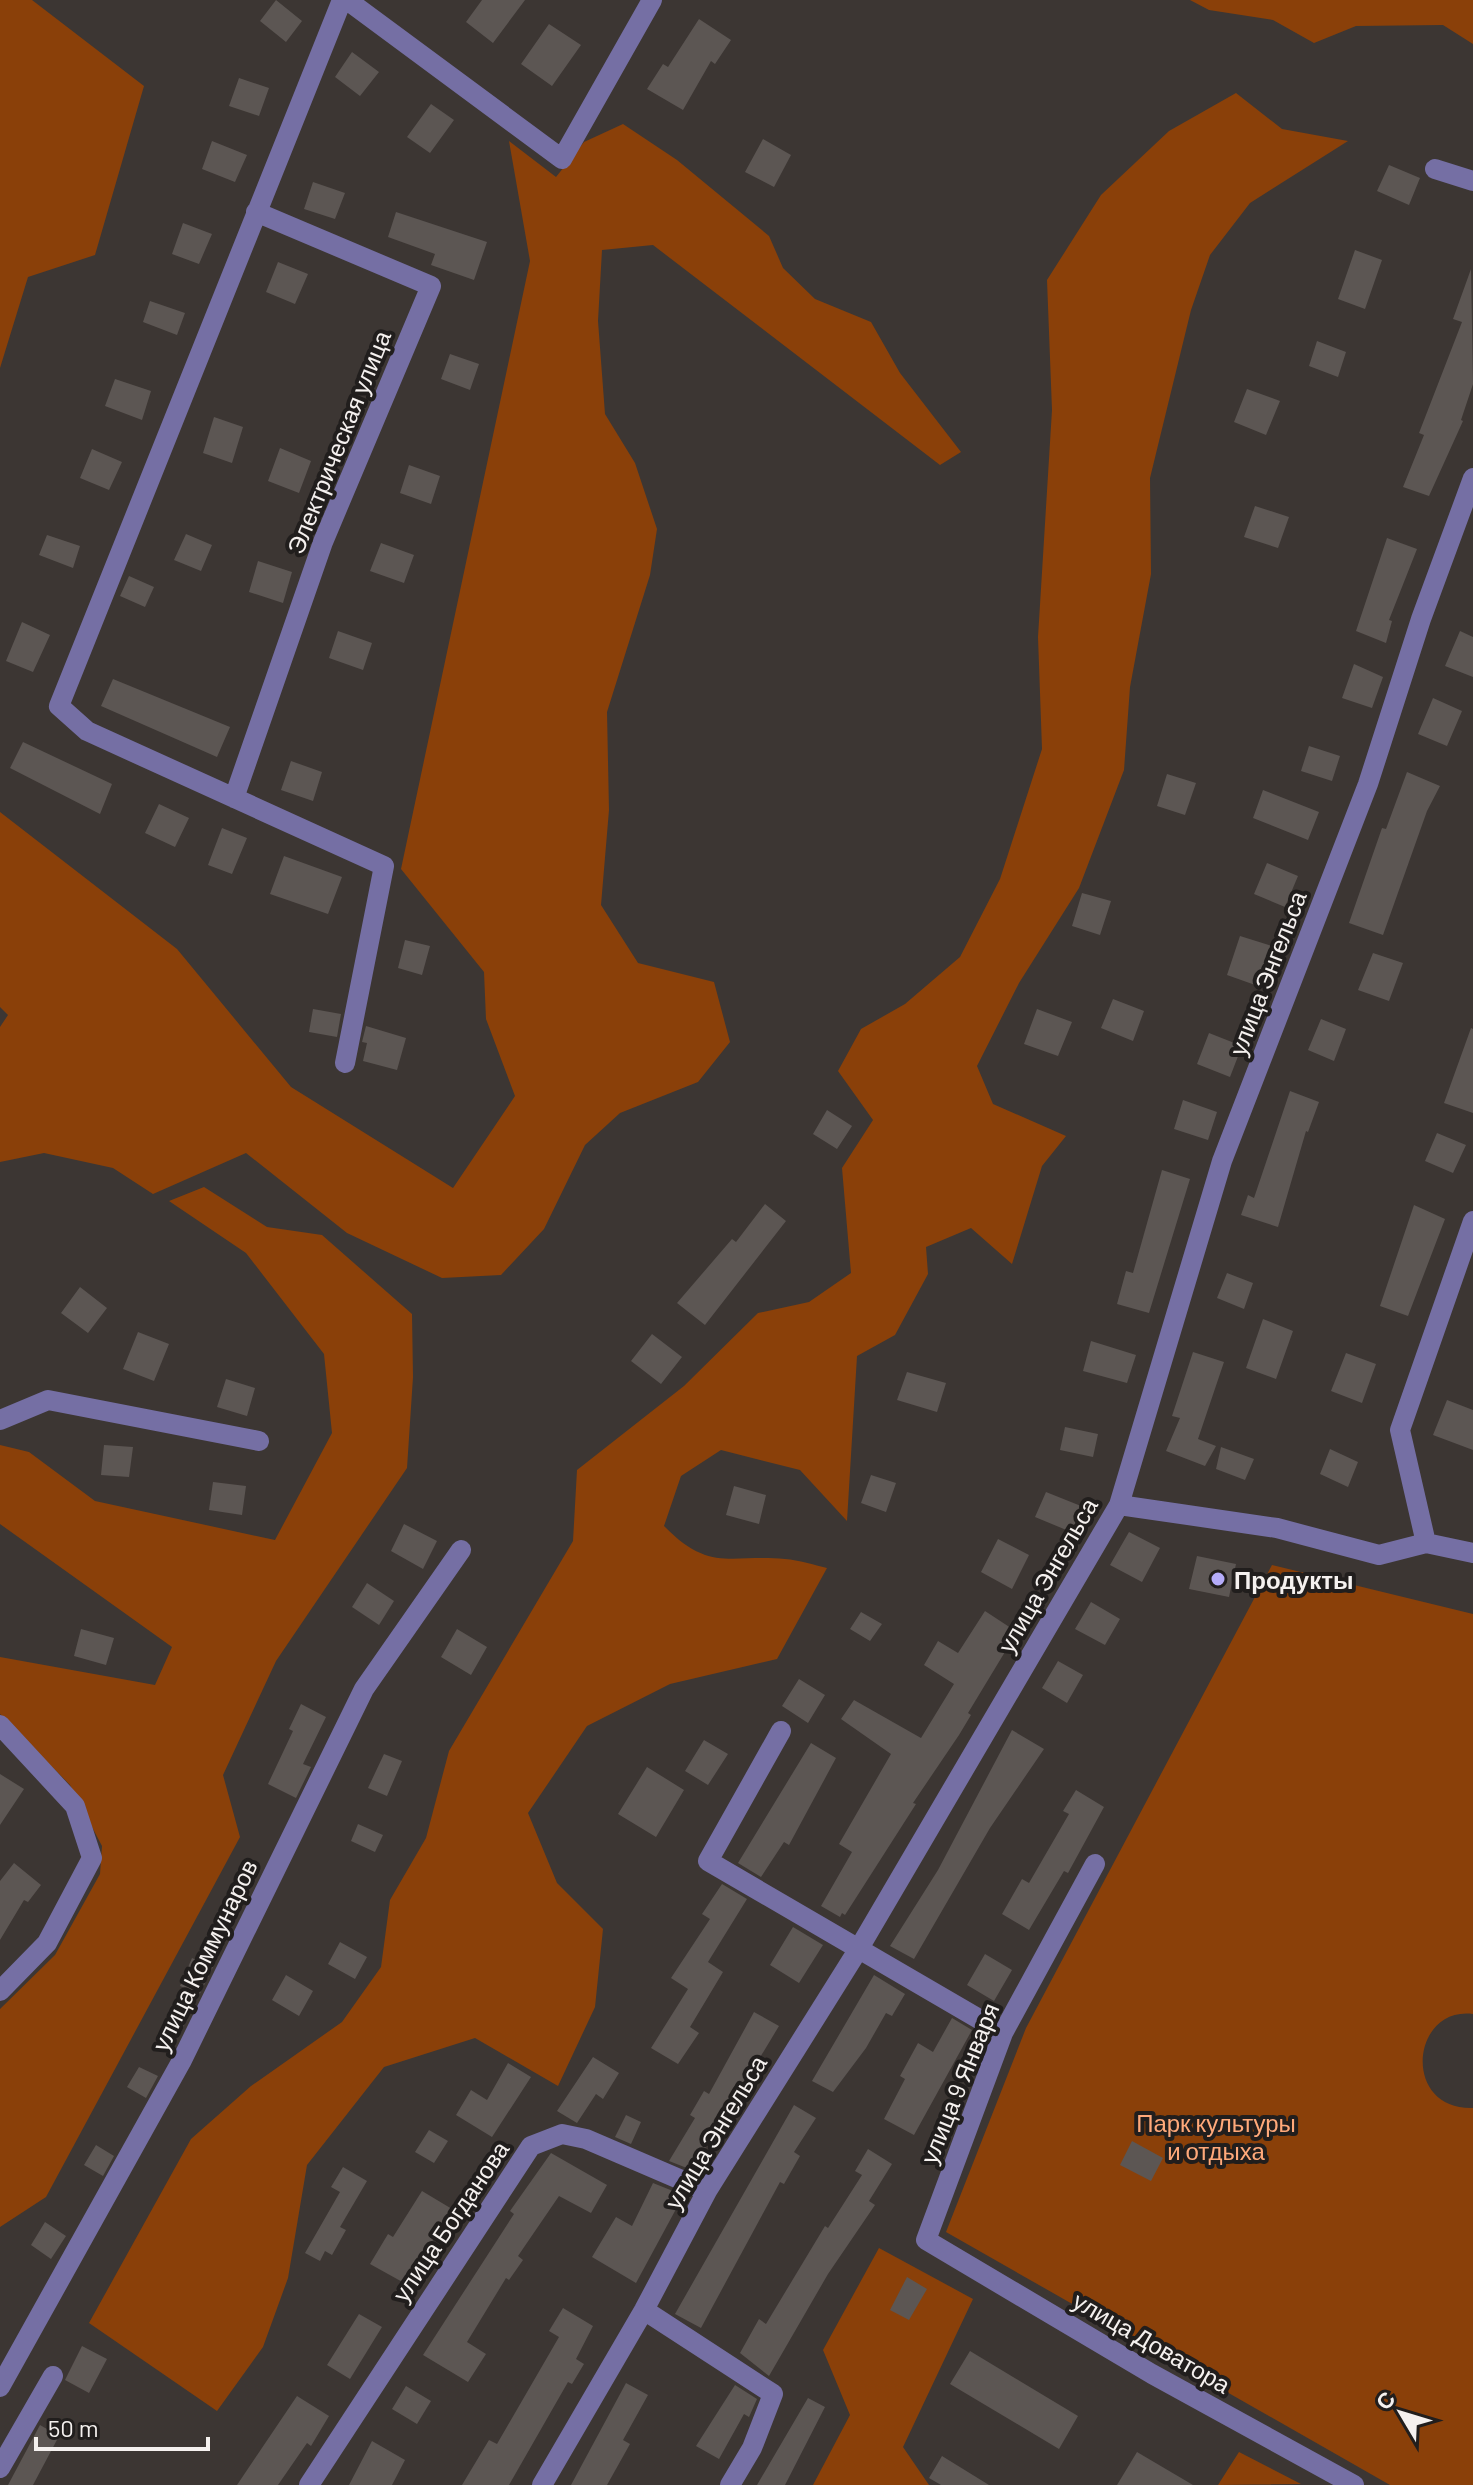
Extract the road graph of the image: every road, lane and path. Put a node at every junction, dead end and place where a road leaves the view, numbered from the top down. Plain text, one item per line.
1 (345, 0) edge
2 (652, 0) edge
3 (1435, 169) dead end
4 (1473, 181) edge
5 (256, 212) junction
6 (1473, 478) edge
7 (234, 798) junction
8 (345, 1063) dead end
9 (1473, 1221) edge
10 (0, 1420) edge
11 (259, 1441) dead end
12 (1119, 1505) junction
13 (1426, 1543) junction
14 (461, 1550) dead end
15 (1473, 1553) edge
16 (0, 1725) edge
17 (781, 1731) dead end
18 (1095, 1864) dead end
19 (858, 1950) junction
20 (0, 1991) edge
21 (1003, 2033) junction
22 (707, 2191) junction
23 (926, 2240) joint
24 (644, 2310) junction
25 (53, 2376) dead end
26 (0, 2387) edge
27 (0, 2468) edge
28 (309, 2485) edge
29 (542, 2485) edge
30 (730, 2485) edge
31 (1354, 2485) edge

1 - 2 street
1 - 5 street
3 - 4 street
5 - 7 street
5 - 7 street, Электрическая улица
6 - 12 street, улица Энгельса
7 - 8 street
9 - 13 street
10 - 11 street
12 - 13 street
12 - 19 street, улица Энгельса
13 - 15 street
14 - 26 street, улица Коммунаров
16 - 20 street
17 - 19 street
18 - 21 street, улица 9 Января
19 - 21 street
19 - 22 street, улица Энгельса
21 - 23 street, улица 9 Января
22 - 24 street, улица Энгельса
22 - 28 street, улица Богданова
23 - 31 street, улица Доватора
24 - 29 street, улица Энгельса
24 - 30 street
25 - 27 street

